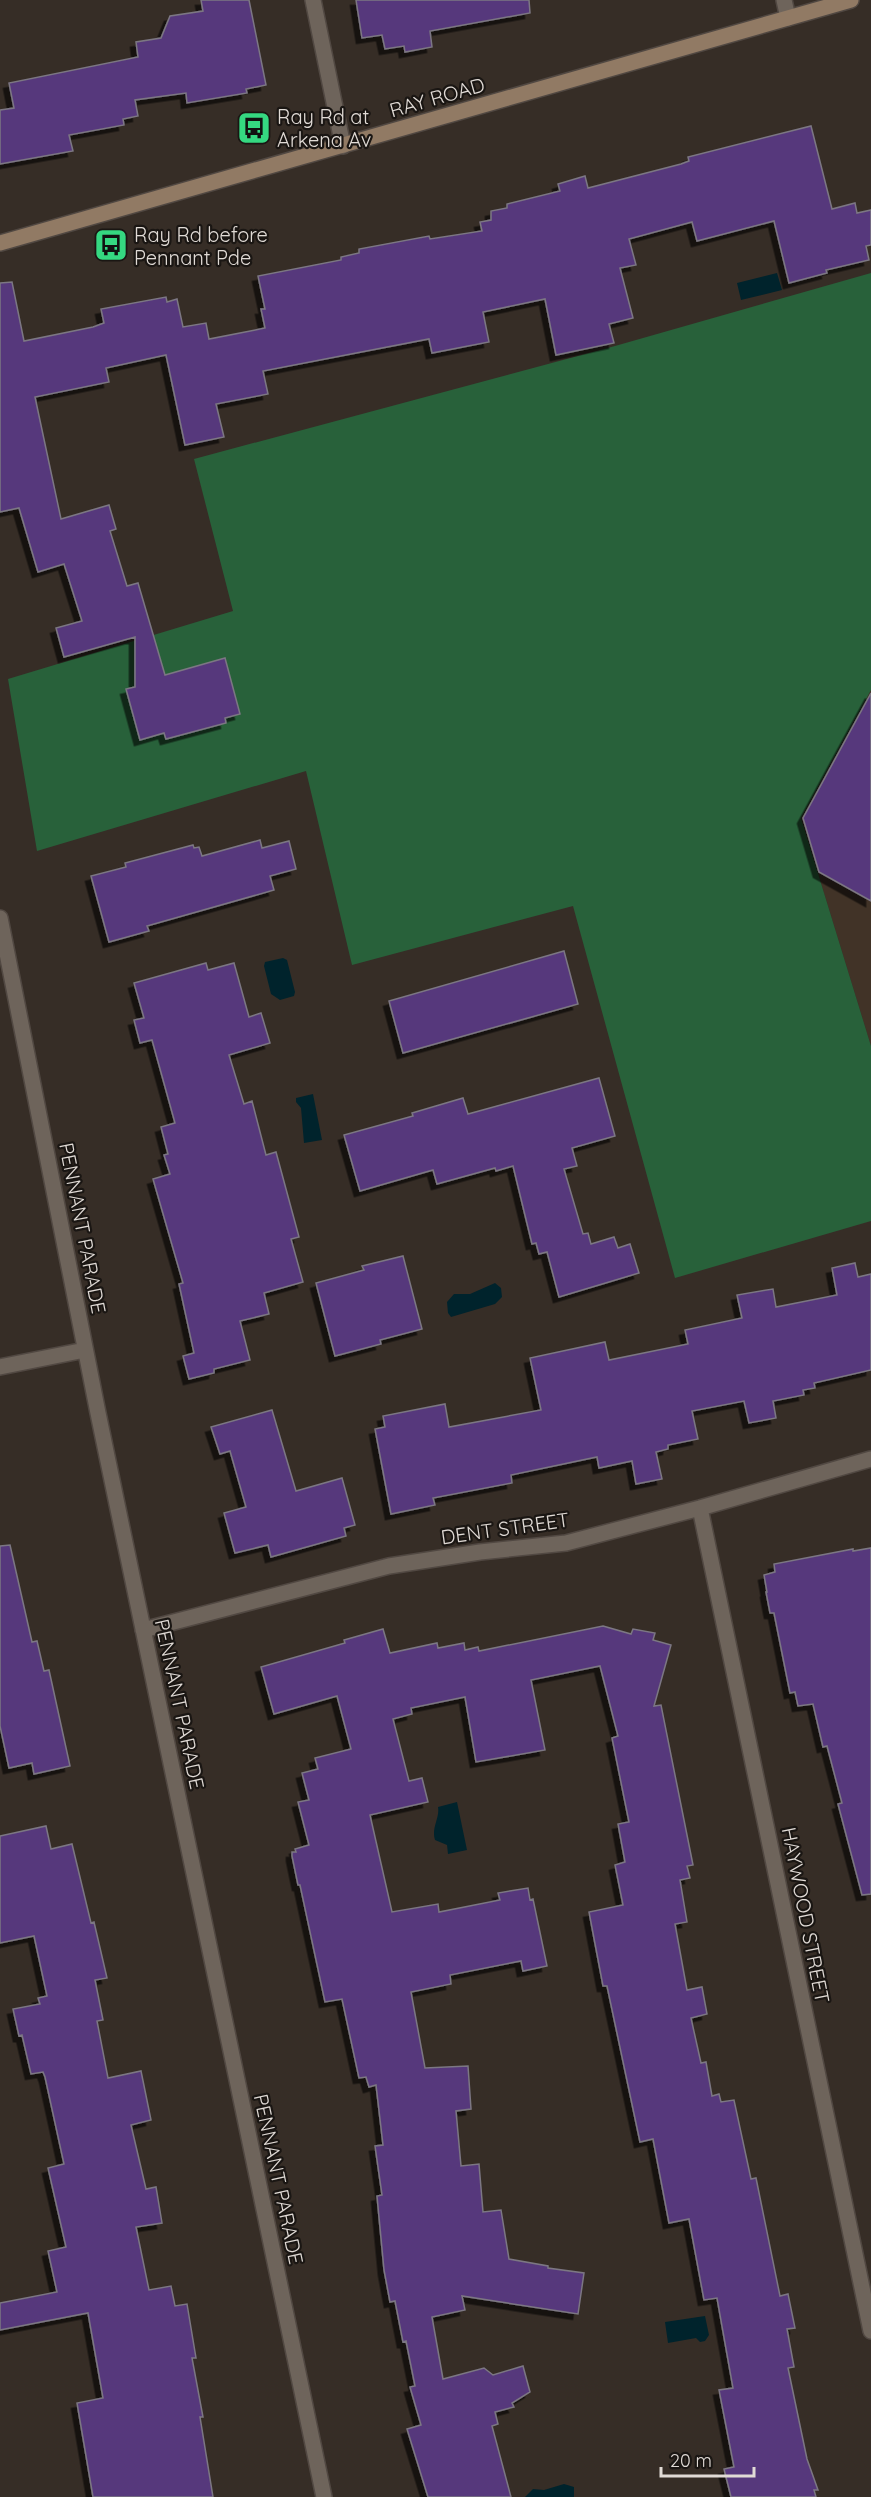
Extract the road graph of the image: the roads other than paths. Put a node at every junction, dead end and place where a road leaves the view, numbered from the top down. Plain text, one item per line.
1 (314, 0) edge
2 (784, 0) edge
3 (851, 0) edge
4 (788, 18) junction
5 (343, 146) junction
6 (0, 243) edge
7 (0, 918) edge
8 (86, 1350) junction
9 (0, 1367) edge
10 (871, 1459) edge
11 (700, 1508) junction
12 (143, 1630) junction
13 (871, 2331) edge
14 (324, 2497) edge

1 - 5 street
2 - 4 street
3 - 4 street, RAY ROAD
4 - 5 street, RAY ROAD
5 - 6 street, RAY ROAD
7 - 8 street, PENNANT PARADE
8 - 9 street
8 - 12 street, PENNANT PARADE
10 - 11 street, DENT STREET
11 - 12 street, DENT STREET
11 - 13 street, HAYWOOD STREET
12 - 14 street, PENNANT PARADE

